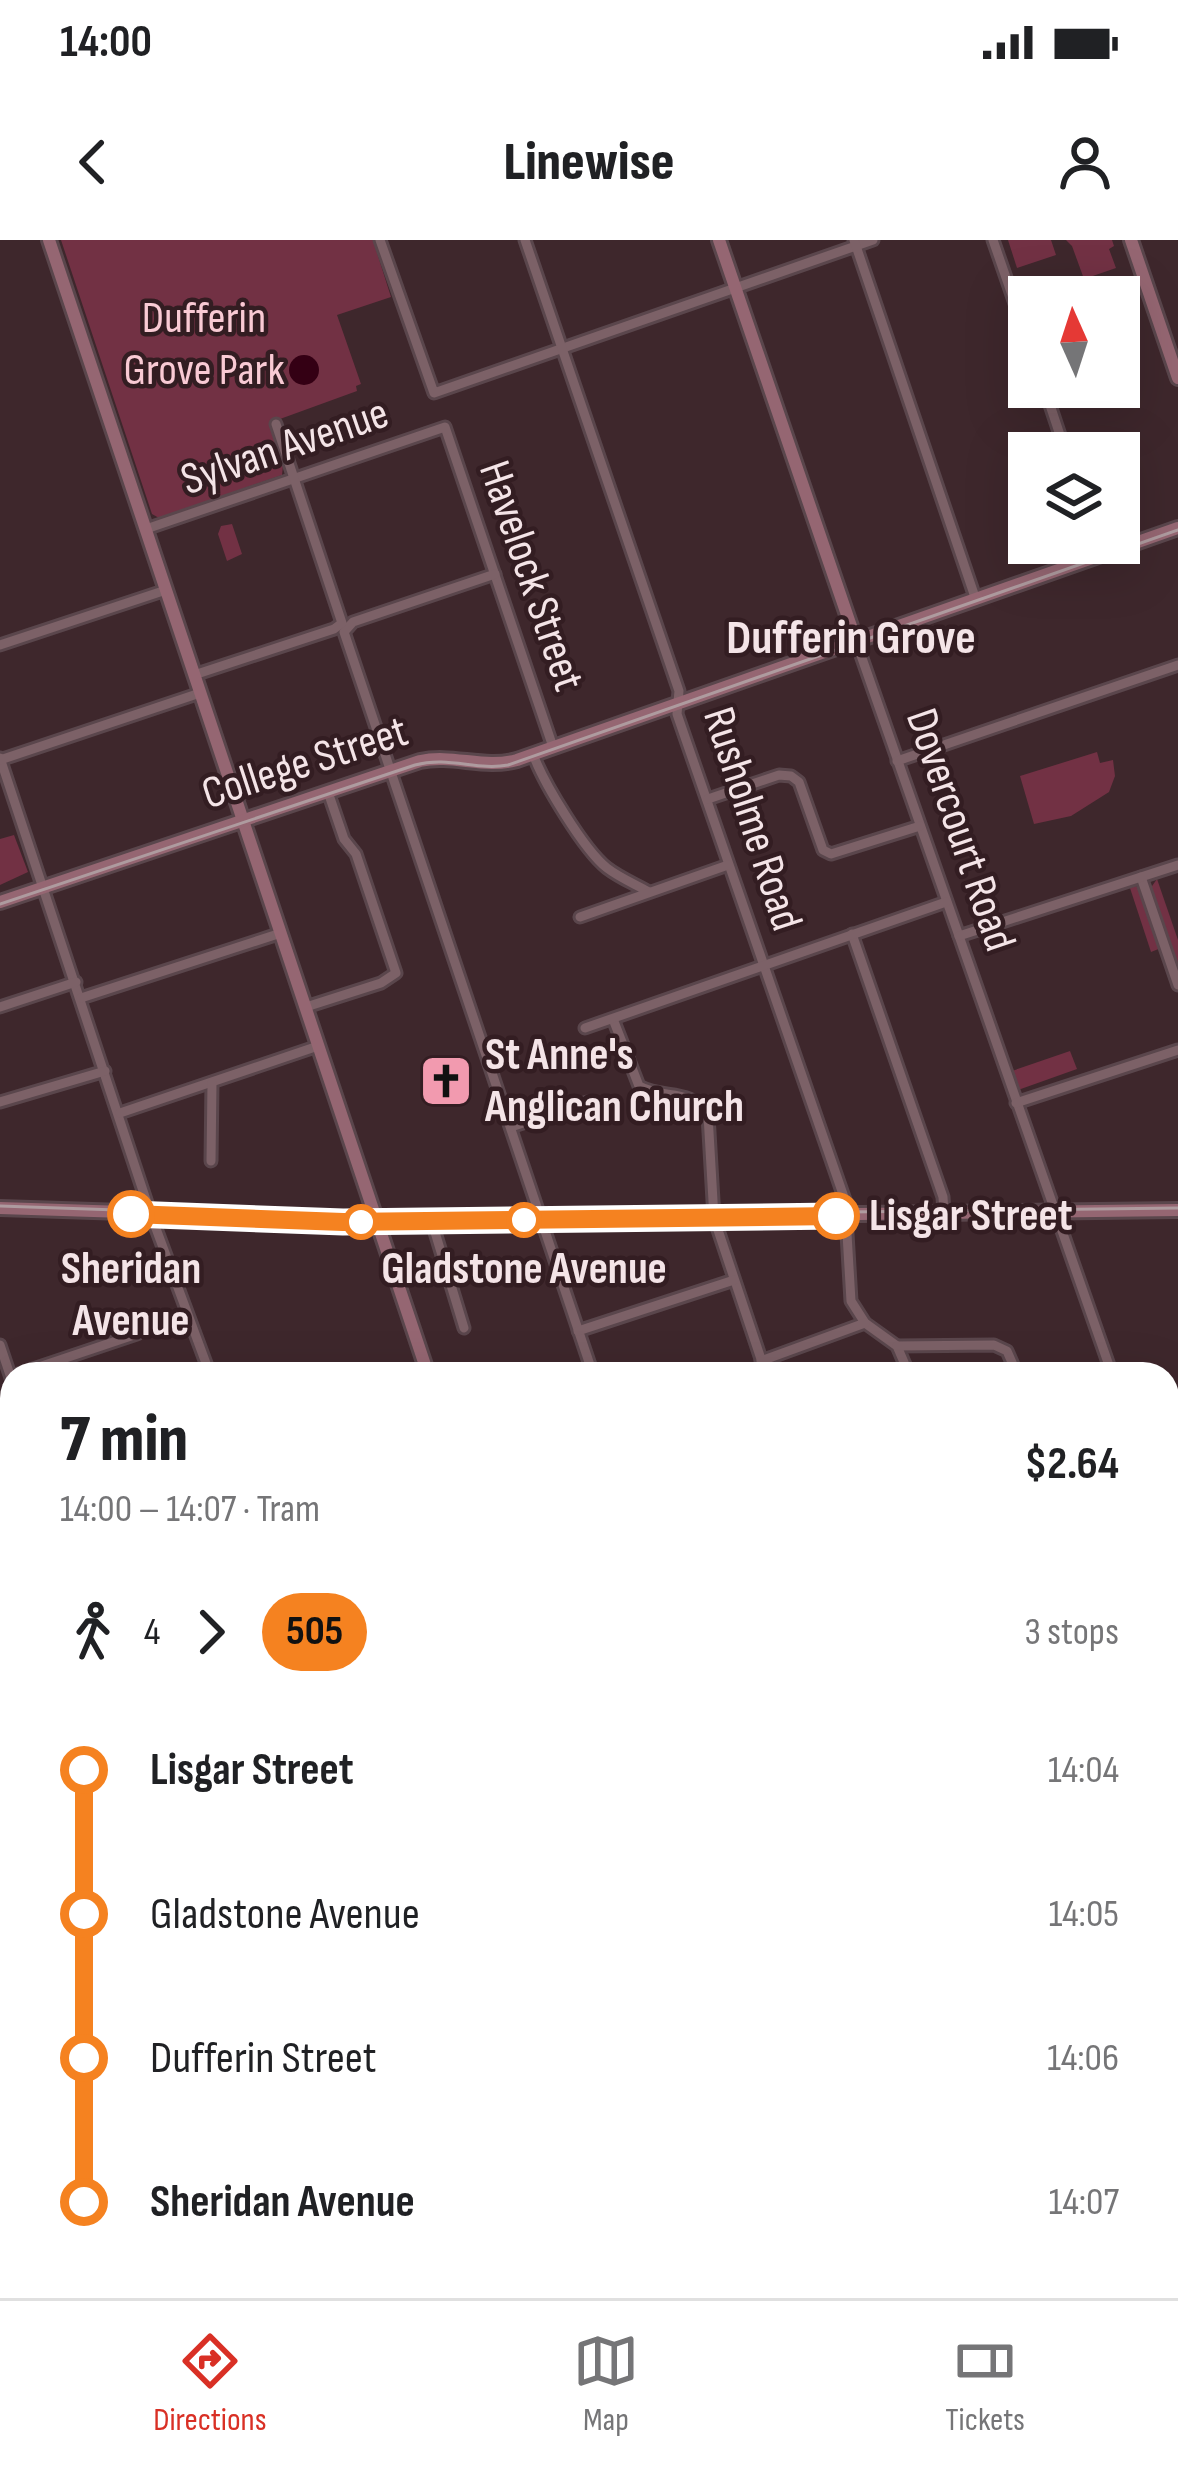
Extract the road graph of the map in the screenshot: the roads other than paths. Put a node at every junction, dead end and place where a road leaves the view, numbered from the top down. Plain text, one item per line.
1 (49, 240) edge
2 (380, 240) edge
3 (525, 240) edge
4 (719, 240) edge
5 (873, 240) edge
6 (994, 240) edge
7 (1132, 240) edge
8 (855, 243) edge
9 (1008, 282) edge
10 (735, 288) junction
11 (562, 348) junction
12 (1178, 378) edge
13 (276, 424) dead end
14 (446, 427) joint
15 (295, 480) junction
16 (1178, 528) edge
17 (146, 529) junction
18 (1140, 538) edge
19 (1063, 564) edge
20 (495, 574) junction
21 (166, 590) junction
22 (976, 600) junction
23 (343, 626) junction
24 (856, 641) junction
25 (0, 645) edge
26 (1178, 664) edge
27 (194, 675) junction
28 (200, 693) junction
29 (678, 704) junction
30 (554, 747) junction
31 (533, 754) junction
32 (0, 759) edge
33 (897, 761) junction
34 (390, 771) junction
35 (328, 792) junction
36 (708, 799) junction
37 (243, 820) junction
38 (920, 826) junction
39 (728, 865) junction
40 (1178, 865) edge
41 (1141, 877) junction
42 (44, 887) junction
43 (649, 892) junction
44 (0, 902) edge
45 (946, 902) junction
46 (580, 917) dead end
47 (281, 933) junction
48 (852, 934) junction
49 (959, 936) junction
50 (765, 964) junction
51 (76, 982) junction
52 (1178, 985) edge
53 (82, 998) junction
54 (0, 1007) edge
55 (306, 1007) junction
56 (613, 1019) junction
57 (585, 1028) dead end
58 (318, 1046) junction
59 (1178, 1050) edge
60 (105, 1071) junction
61 (212, 1083) junction
62 (0, 1102) edge
63 (587, 1102) dead end
64 (1016, 1102) junction
65 (119, 1113) junction
66 (511, 1127) junction
67 (211, 1161) dead end
68 (0, 1208) edge
69 (1178, 1210) edge
70 (1055, 1211) junction
71 (151, 1213) junction
72 (944, 1213) junction
73 (847, 1214) junction
74 (713, 1216) junction
75 (540, 1218) junction
76 (431, 1219) junction
77 (376, 1220) junction
78 (734, 1280) junction
79 (865, 1323) junction
80 (464, 1328) dead end
81 (578, 1331) junction
82 (137, 1334) dead end
83 (897, 1346) junction
84 (761, 1360) joint
85 (58, 1362) edge
86 (206, 1362) edge
87 (424, 1362) edge
88 (588, 1362) edge
89 (904, 1362) edge
90 (1012, 1362) edge
91 (1108, 1362) edge

1 - 17 main road
2 - 11 street
3 - 11 street, Rusholme Road
4 - 10 main road, Dovercourt Road
5 - 8 street
6 - 9 street
7 - 12 main road
8 - 10 street
8 - 22 street
10 - 11 street
10 - 24 main road, Dovercourt Road
11 - 29 street, Rusholme Road
13 - 15 street
14 - 15 street, Sylvan Avenue
14 - 20 street, Havelock Street
15 - 17 street, Sylvan Avenue
15 - 23 street
16 - 18 main road, College Street
17 - 21 main road
19 - 22 main road, College Street
20 - 23 street
20 - 30 street, Havelock Street
21 - 25 street
21 - 27 main road
22 - 24 main road, College Street
23 - 27 street
23 - 34 street
24 - 29 main road, College Street
24 - 33 street, Dovercourt Road
26 - 33 street
27 - 28 main road
28 - 32 street
28 - 37 main road
29 - 30 main road, College Street
29 - 36 street, Rusholme Road
30 - 31 main road, College Street
31 - 34 main road, College Street
31 - 43 street
32 - 42 street
33 - 38 street, Dovercourt Road
34 - 35 main road, College Street
34 - 66 street
35 - 37 main road, College Street
35 - 55 street
36 - 38 street
36 - 39 street, Rusholme Road
37 - 42 main road, College Street
37 - 47 main road
38 - 45 street, Dovercourt Road
39 - 43 street
39 - 50 street, Rusholme Road
40 - 41 street
41 - 49 street
41 - 52 street
42 - 44 main road, College Street
42 - 51 street
43 - 46 street
45 - 48 street
45 - 49 street, Dovercourt Road
47 - 53 street
47 - 55 main road
48 - 50 street
48 - 72 street
49 - 64 street, Dovercourt Road
50 - 56 street
50 - 73 street, Rusholme Road
51 - 53 street
51 - 54 street
53 - 60 street
55 - 58 main road
56 - 57 street
56 - 74 street
58 - 61 street
58 - 77 main road
59 - 64 street
60 - 62 street
60 - 65 street
61 - 65 street
61 - 67 street
63 - 66 street
64 - 70 street, Dovercourt Road
65 - 71 street
66 - 75 street
68 - 71 main road
69 - 70 main road
70 - 72 main road
70 - 91 street, Dovercourt Road
71 - 77 main road
71 - 86 street
72 - 73 main road
73 - 74 main road
73 - 79 street
74 - 75 main road
74 - 78 street
75 - 76 main road
75 - 81 street
76 - 77 main road
76 - 80 street
77 - 87 main road
78 - 81 street
78 - 84 street
79 - 83 street
79 - 84 street
81 - 88 street
82 - 85 street
83 - 89 street
83 - 90 street

